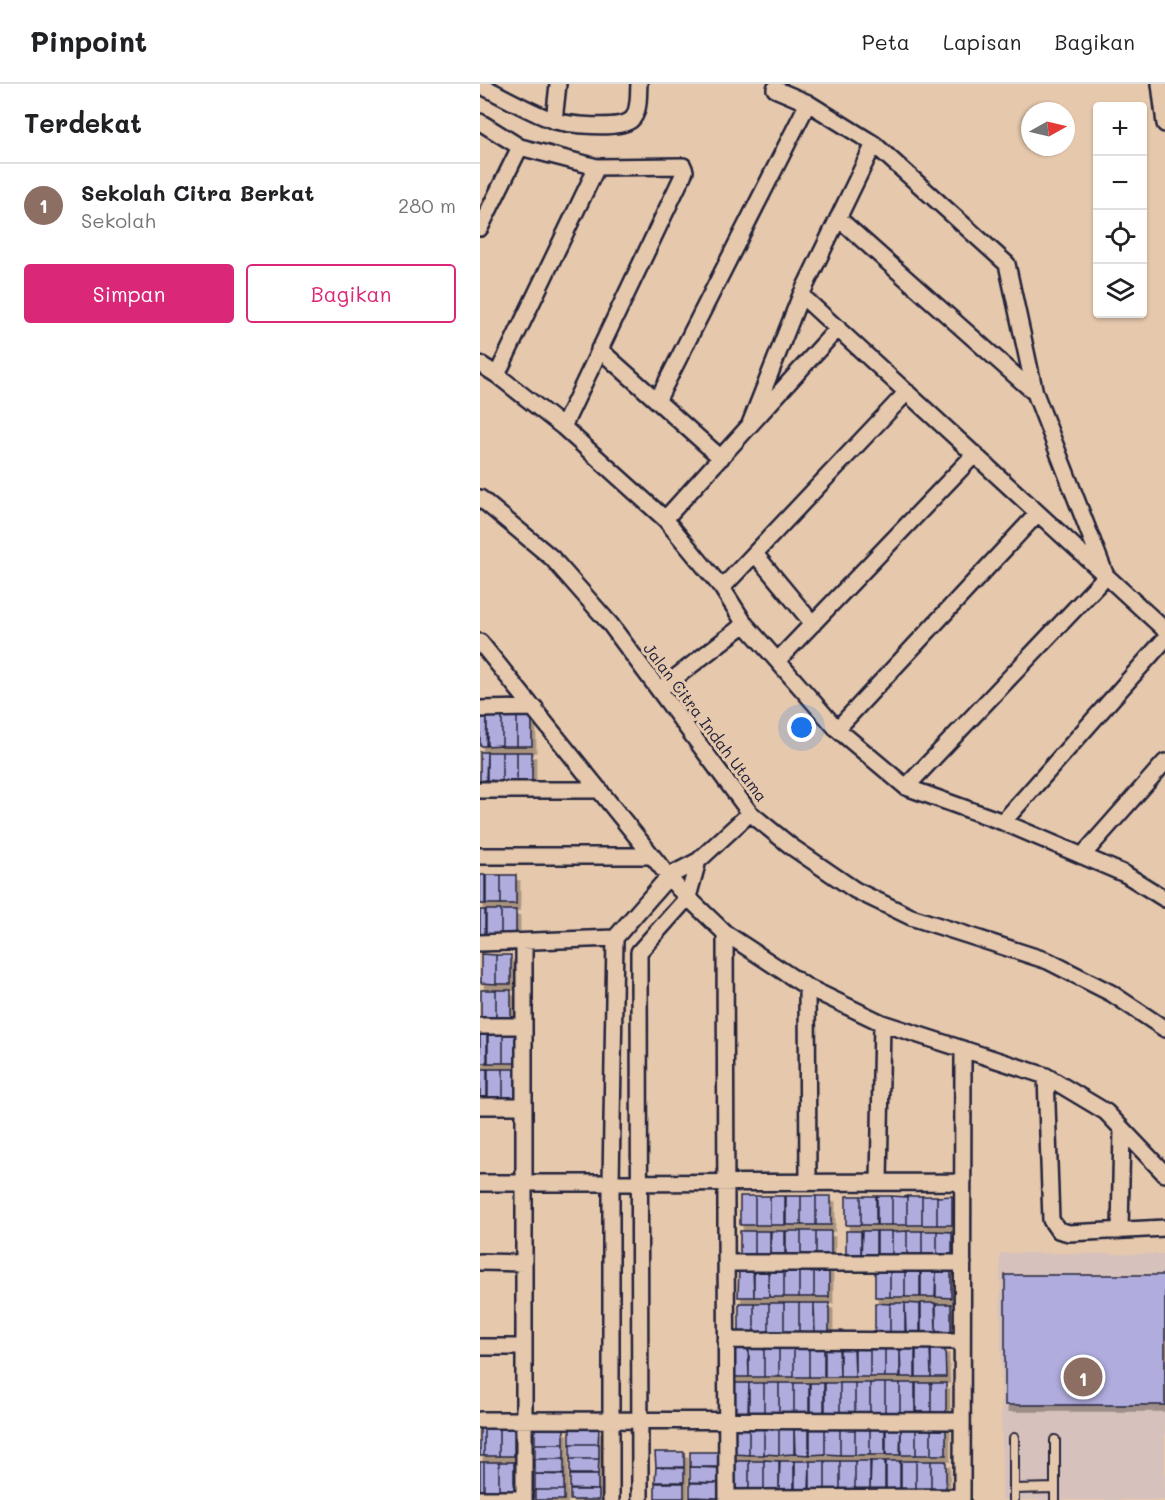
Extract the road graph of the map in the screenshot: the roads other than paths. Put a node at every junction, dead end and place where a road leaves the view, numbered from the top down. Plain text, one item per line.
1 (558, 84) edge
2 (639, 84) edge
3 (1160, 84) edge
4 (480, 85) edge
5 (775, 89) dead end
6 (808, 103) junction
7 (1164, 107) edge
8 (554, 121) junction
9 (480, 122) edge
10 (1165, 124) edge
11 (874, 144) junction
12 (520, 147) junction
13 (597, 167) junction
14 (838, 218) junction
15 (480, 228) edge
16 (801, 295) junction
17 (838, 328) junction
18 (599, 349) junction
19 (480, 364) edge
20 (497, 375) junction
21 (907, 392) junction
22 (1035, 393) junction
23 (657, 401) junction
24 (750, 424) junction
25 (563, 427) junction
26 (975, 454) junction
27 (721, 458) junction
28 (480, 498) edge
29 (1038, 513) junction
30 (665, 519) junction
31 (756, 555) junction
32 (1106, 576) junction
33 (722, 588) junction
34 (745, 624) junction
35 (813, 624) junction
36 (1165, 630) edge
37 (1165, 639) edge
38 (480, 642) edge
39 (778, 660) junction
40 (659, 690) junction
41 (535, 708) junction
42 (480, 709) edge
43 (837, 729) junction
44 (1165, 762) edge
45 (906, 787) junction
46 (480, 790) edge
47 (600, 790) junction
48 (750, 813) junction
49 (1003, 822) junction
50 (480, 856) edge
51 (652, 856) junction
52 (1082, 856) junction
53 (698, 861) junction
54 (669, 876) junction
55 (688, 897) junction
56 (1165, 899) edge
57 (725, 933) junction
58 (615, 938) junction
59 (480, 943) edge
60 (524, 943) junction
61 (807, 987) junction
62 (882, 1023) junction
63 (480, 1026) edge
64 (524, 1026) junction
65 (1165, 1029) edge
66 (963, 1049) junction
67 (1046, 1076) junction
68 (480, 1106) edge
69 (524, 1106) junction
70 (1122, 1130) junction
71 (1165, 1174) edge
72 (638, 1182) junction
73 (726, 1182) junction
74 (808, 1182) junction
75 (879, 1182) junction
76 (963, 1182) junction
77 (480, 1183) edge
78 (524, 1183) junction
79 (611, 1183) junction
80 (1165, 1228) edge
81 (1120, 1231) junction
82 (480, 1262) edge
83 (524, 1263) junction
84 (726, 1263) junction
85 (963, 1263) junction
86 (726, 1340) junction
87 (962, 1341) junction
88 (480, 1347) edge
89 (524, 1347) junction
90 (480, 1420) edge
91 (524, 1420) junction
92 (611, 1420) junction
93 (640, 1420) junction
94 (727, 1421) junction
95 (962, 1421) junction
96 (1014, 1438) dead end
97 (1055, 1440) dead end
98 (1055, 1488) junction
99 (1014, 1489) junction
100 (480, 1498) edge
101 (962, 1498) edge
102 (524, 1499) edge
103 (727, 1499) edge
104 (611, 1500) edge
105 (640, 1500) edge
106 (1014, 1500) edge
107 (1055, 1500) edge

1 - 8 street
2 - 8 street
3 - 7 street
4 - 8 street
5 - 6 street
6 - 11 street
6 - 23 street
7 - 10 street
9 - 12 street
11 - 14 street
11 - 22 street
12 - 13 street
12 - 15 street
13 - 18 street
13 - 20 street
14 - 16 street
14 - 22 street
16 - 17 street
16 - 24 street
17 - 21 street
17 - 24 street
18 - 23 street
18 - 25 street
19 - 20 street
20 - 25 street
21 - 26 street
21 - 31 street
22 - 32 street
23 - 27 street
24 - 27 street
25 - 30 street
26 - 29 street
26 - 35 street
27 - 30 street
28 - 40 street, Jalan Citra Indah Utama
29 - 32 street
29 - 43 street
30 - 33 street
31 - 33 street
31 - 35 street
32 - 36 street
32 - 45 street
33 - 34 street
34 - 39 street
34 - 40 street
35 - 39 street
37 - 49 street
38 - 41 street
39 - 43 street
40 - 48 street, Jalan Citra Indah Utama
41 - 42 street
41 - 47 street
43 - 45 street
44 - 52 street
45 - 49 street
46 - 47 street
47 - 51 street
48 - 53 street
48 - 65 street, Jalan Citra Indah Utama
49 - 52 street
50 - 51 street
51 - 54 street
52 - 56 street
53 - 54 street
53 - 55 street
54 - 55 street
54 - 58 street
55 - 57 street
55 - 72 street
57 - 61 street
57 - 73 street
58 - 60 street
58 - 79 street
59 - 60 street
60 - 64 street
61 - 62 street
61 - 74 street
62 - 66 street
62 - 75 street
63 - 64 street
64 - 69 street
66 - 67 street
66 - 76 street
67 - 70 street
67 - 81 street
68 - 69 street
69 - 78 street
70 - 71 street
70 - 81 street
72 - 73 street
72 - 79 street
72 - 93 street
73 - 74 street
73 - 84 street
74 - 75 street
75 - 76 street
76 - 85 street
77 - 78 street
78 - 79 street
78 - 83 street
79 - 92 street
80 - 81 street
82 - 83 street
83 - 89 street
84 - 85 street
84 - 86 street
85 - 87 street
86 - 87 street
86 - 94 street
87 - 95 street
88 - 89 street
89 - 91 street
90 - 91 street
91 - 92 street
91 - 102 street
92 - 93 street
92 - 104 street
93 - 94 street
93 - 105 street
94 - 95 street
94 - 103 street
95 - 101 street
96 - 99 lane
97 - 98 lane
98 - 99 lane
98 - 107 lane
99 - 106 lane
100 - 102 street
101 - 103 street

